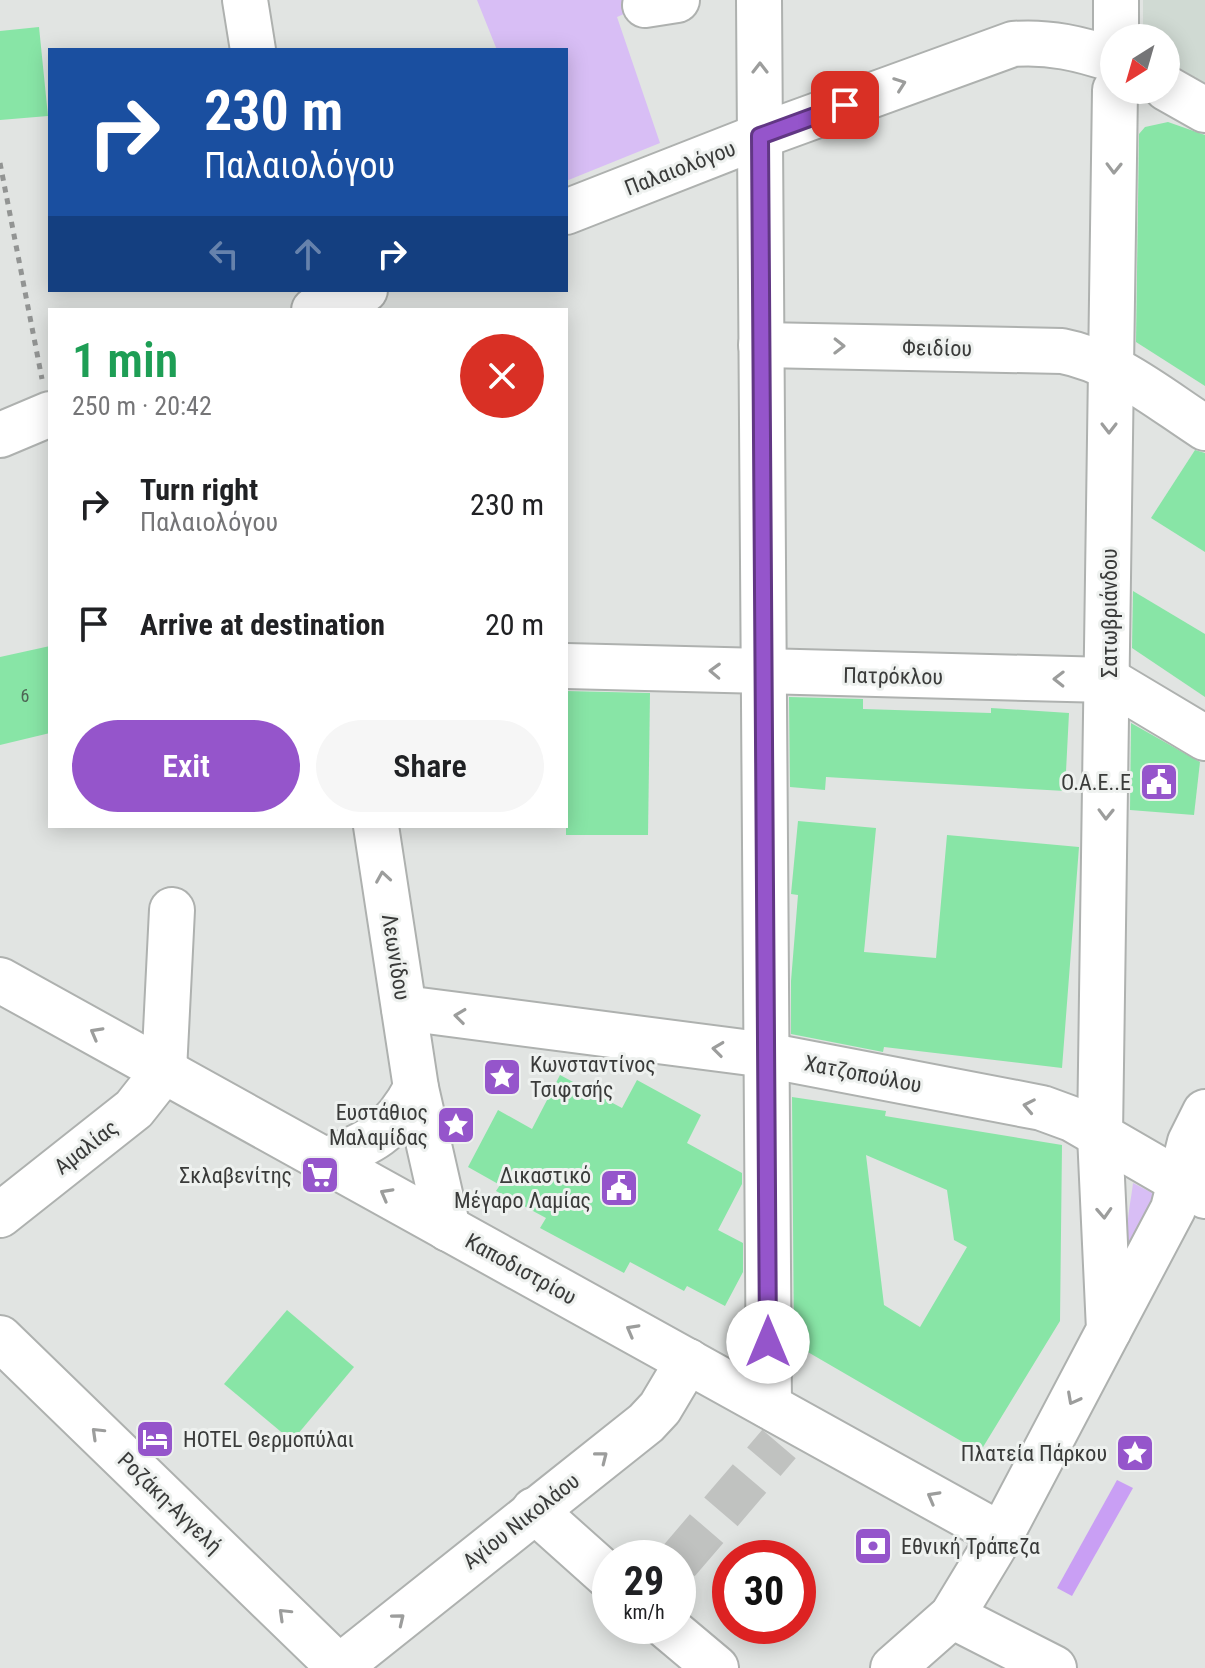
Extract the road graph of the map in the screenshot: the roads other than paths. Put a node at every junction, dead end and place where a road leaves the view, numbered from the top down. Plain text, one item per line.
1 (245, 0) edge
2 (759, 0) edge
3 (1116, 0) edge
4 (1116, 24) edge
5 (253, 48) edge
6 (1100, 55) edge
7 (1180, 96) edge
8 (1115, 104) edge
9 (1205, 110) edge
10 (760, 136) junction
11 (568, 211) edge
12 (360, 292) edge
13 (319, 308) edge
14 (761, 345) junction
15 (1109, 367) junction
16 (48, 415) edge
17 (1205, 428) edge
18 (0, 435) edge
19 (568, 666) edge
20 (764, 673) junction
21 (1108, 680) junction
22 (1205, 738) edge
23 (376, 828) edge
24 (172, 910) dead end
25 (0, 945) edge
26 (6, 983) edge
27 (404, 1008) junction
28 (766, 1055) junction
29 (164, 1071) junction
30 (416, 1088) junction
31 (1205, 1112) edge
32 (1100, 1135) junction
33 (325, 1160) junction
34 (1193, 1189) edge
35 (0, 1215) edge
36 (448, 1229) junction
37 (1109, 1330) junction
38 (0, 1338) edge
39 (688, 1361) junction
40 (769, 1406) junction
41 (534, 1510) junction
42 (1001, 1535) junction
43 (592, 1562) edge
44 (952, 1616) junction
45 (687, 1644) edge
46 (1010, 1659) edge
47 (339, 1668) edge
48 (716, 1668) edge
49 (893, 1668) edge
50 (1054, 1668) edge

1 - 5 main road
10 -> 2 main road
3 - 4 main road
10 -> 6 main road, Παλαιολόγου
7 - 9 main road
8 -> 15 main road, Σατωβριάνδου
10 - 11 main road, Παλαιολόγου
10 - 14 main road
12 - 13 main road
14 -> 15 main road, Φειδίου
14 - 20 main road
15 - 17 main road, Φειδίου
15 -> 21 main road, Σατωβριάνδου
16 - 18 main road
20 -> 19 main road, Πατρόκλου
21 -> 20 main road, Πατρόκλου
20 - 28 main road
21 - 22 main road, Πατρόκλου
21 -> 32 main road, Σατωβριάνδου
27 -> 23 main road, Λεωνίδου
24 - 29 main road
25 - 26 main road
29 -> 26 main road, Καποδιστρίου
28 -> 27 main road, Χατζοπούλου
27 - 30 main road, Λεωνίδου
32 -> 28 main road, Χατζοπούλου
28 - 40 main road
29 - 33 main road, Καποδιστρίου
29 - 35 main road, Αμαλίας
30 - 33 main road
30 - 36 main road, Λεωνίδου
31 - 34 main road
32 - 34 main road, Χατζοπούλου
32 -> 37 main road, Σατωβριάνδου
36 -> 33 main road, Καποδιστρίου
34 - 37 main road
39 -> 36 main road, Καποδιστρίου
37 -> 42 main road
47 -> 38 main road, Ροζάκη-Αγγελή
39 - 40 main road, Καποδιστρίου
41 -> 39 main road, Αγίου Νικολάου
42 -> 40 main road, Καποδιστρίου
41 - 43 main road
47 -> 41 main road, Αγίου Νικολάου
42 - 44 main road
44 - 46 main road
44 - 49 main road
45 - 48 main road
46 - 50 main road

